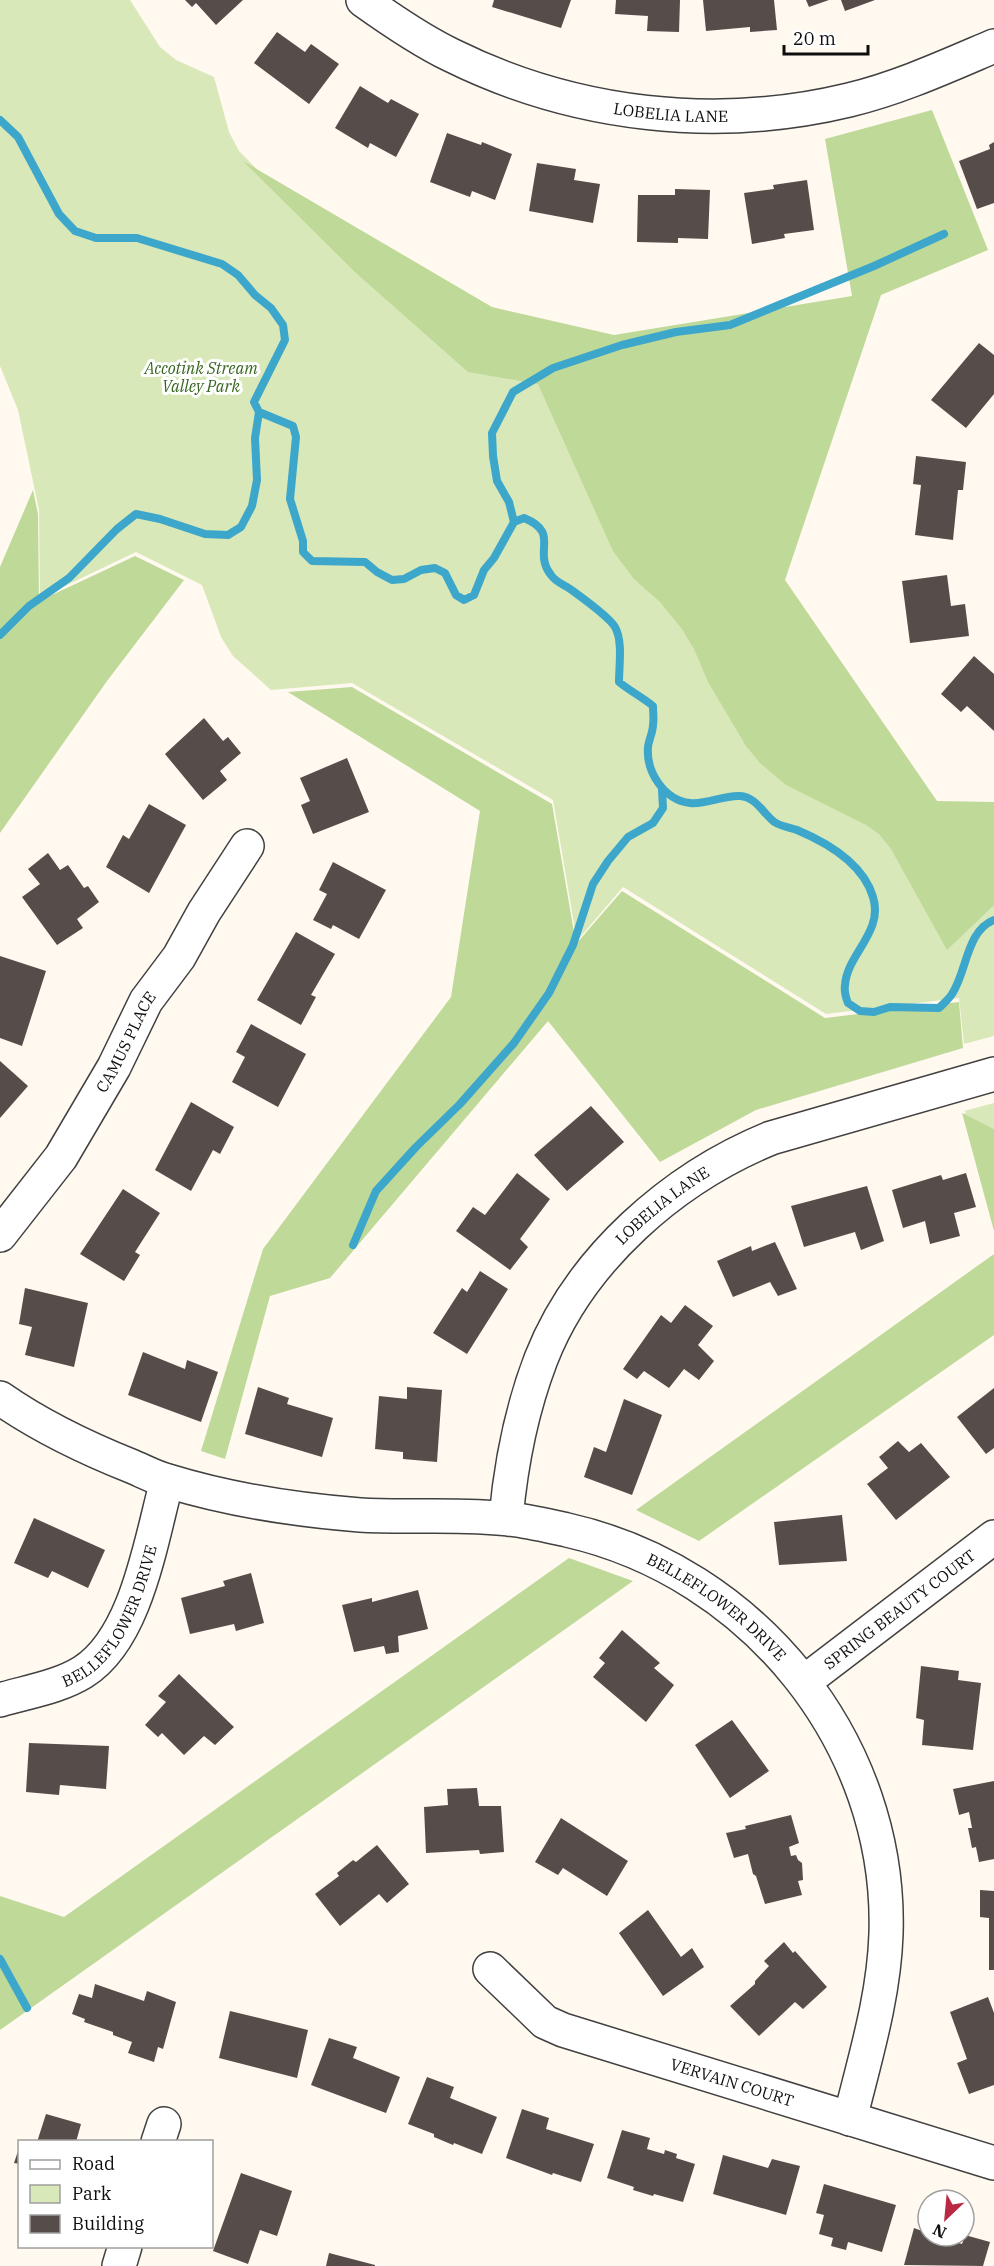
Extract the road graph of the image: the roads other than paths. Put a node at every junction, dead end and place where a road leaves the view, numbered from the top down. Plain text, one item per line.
1 (363, 0) edge
2 (994, 46) edge
3 (247, 846) dead end
4 (994, 1074) edge
5 (0, 1235) edge
6 (0, 1398) edge
7 (167, 1481) junction
8 (506, 1518) junction
9 (994, 1538) edge
10 (804, 1682) junction
11 (0, 1700) edge
12 (490, 1969) dead end
13 (850, 2119) junction
14 (994, 2163) edge
15 (125, 2248) edge
16 (119, 2266) edge

1 - 2 street, LOBELIA LANE
3 - 5 street, CAMUS PLACE
4 - 8 street, LOBELIA LANE
6 - 7 street, BELLEFLOWER DRIVE
7 - 8 street, BELLEFLOWER DRIVE
7 - 11 street, BELLEFLOWER DRIVE
8 - 10 street, BELLEFLOWER DRIVE
9 - 10 street, SPRING BEAUTY COURT
10 - 13 street, BELLEFLOWER DRIVE
12 - 13 street, VERVAIN COURT
13 - 14 street, VERVAIN COURT
15 - 16 street

